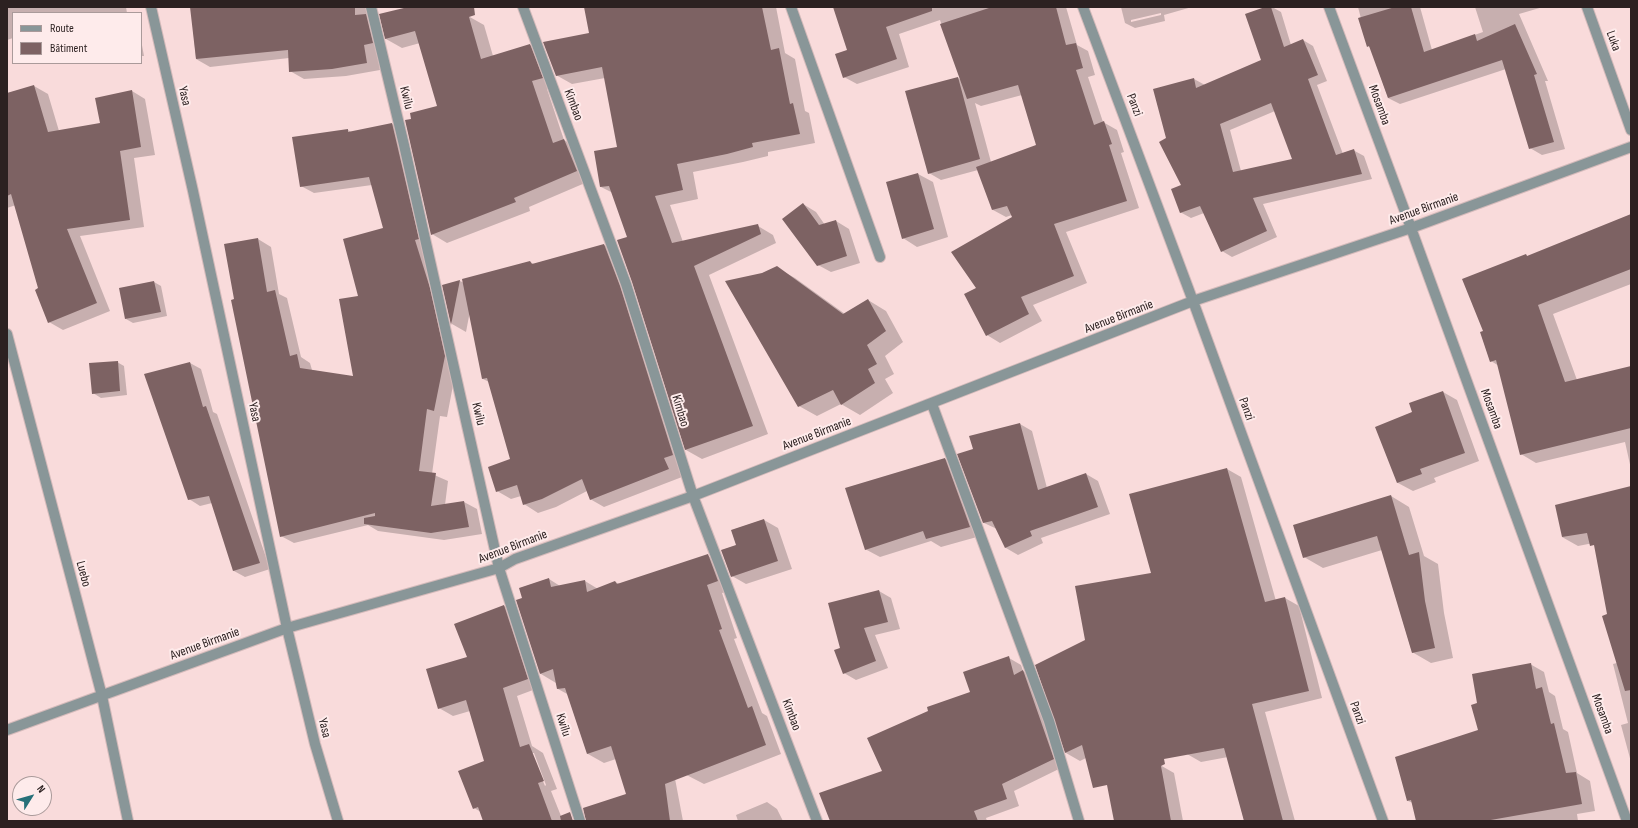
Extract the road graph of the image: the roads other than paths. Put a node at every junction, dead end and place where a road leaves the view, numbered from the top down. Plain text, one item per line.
1 (151, 7) edge
2 (371, 7) edge
3 (523, 7) edge
4 (791, 7) edge
5 (1083, 7) edge
6 (1329, 7) edge
7 (1587, 7) edge
8 (1631, 130) edge
9 (1631, 147) edge
10 (1411, 228) junction
11 (880, 257) dead end
12 (1193, 301) junction
13 (7, 334) edge
14 (932, 404) junction
15 (693, 496) junction
16 (499, 568) junction
17 (287, 628) junction
18 (102, 696) junction
19 (7, 730) edge
20 (128, 821) edge
21 (338, 821) edge
22 (580, 821) edge
23 (817, 821) edge
24 (1079, 821) edge
25 (1383, 821) edge
26 (1627, 821) edge

1 - 17 street, Yasa
2 - 16 street, Kwilu
3 - 15 street, Kimbao
4 - 11 street
5 - 12 street, Panzi
6 - 10 street, Mosamba
7 - 8 street, Luka
9 - 10 street, Avenue Birmanie
10 - 12 street, Avenue Birmanie
10 - 26 street, Mosamba
12 - 14 street, Avenue Birmanie
12 - 25 street, Panzi
13 - 18 street, Luebo
14 - 15 street, Avenue Birmanie
14 - 24 street
15 - 16 street, Avenue Birmanie
15 - 23 street, Kimbao
16 - 17 street, Avenue Birmanie
16 - 22 street, Kwilu
17 - 18 street, Avenue Birmanie
17 - 21 street, Yasa
18 - 19 street, Avenue Birmanie
18 - 20 street, Luebo

